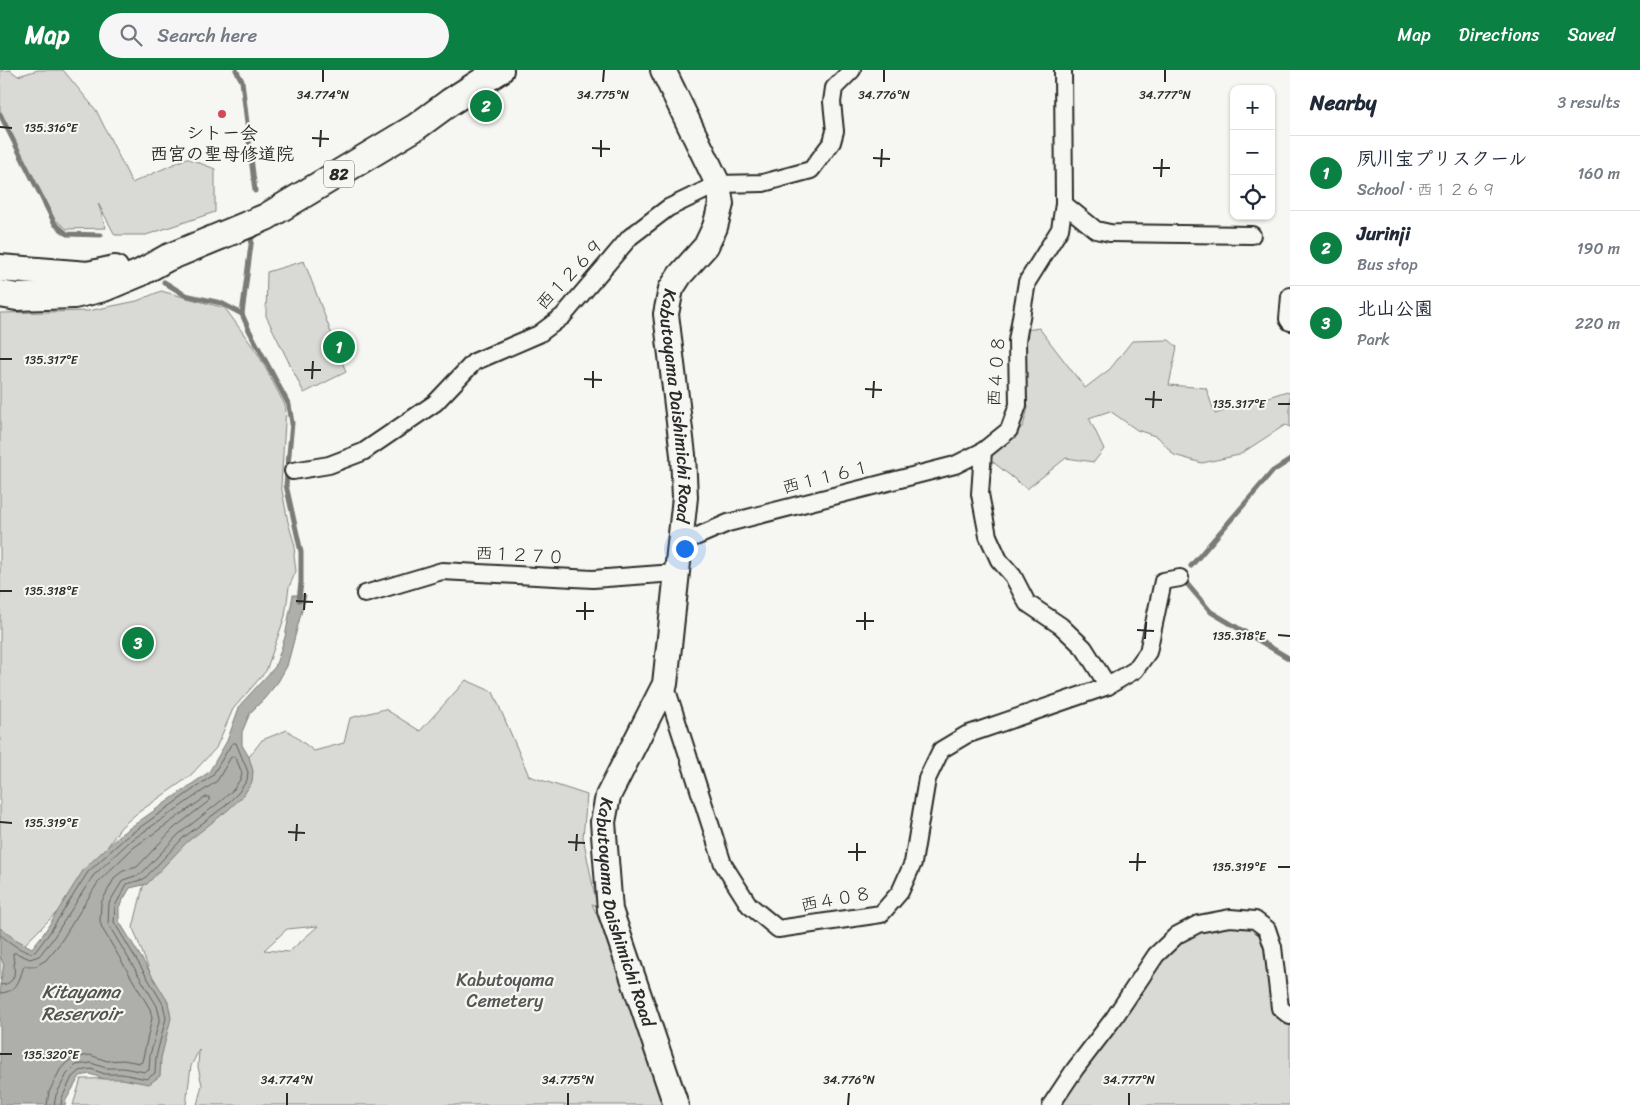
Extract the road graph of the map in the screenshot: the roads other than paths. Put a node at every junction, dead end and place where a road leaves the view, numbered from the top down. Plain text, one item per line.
1 (500, 70) edge
2 (662, 70) edge
3 (852, 70) edge
4 (1062, 70) edge
5 (718, 184) junction
6 (1064, 204) junction
7 (1252, 235) dead end
8 (167, 258) junction
9 (0, 268) edge
10 (0, 294) edge
11 (1290, 296) edge
12 (1290, 322) edge
13 (983, 451) junction
14 (293, 471) dead end
15 (679, 544) junction
16 (675, 573) junction
17 (1180, 578) dead end
18 (365, 594) dead end
19 (664, 684) junction
20 (1108, 686) junction
21 (1290, 1016) edge
22 (676, 1105) edge
23 (1051, 1105) edge

1 - 8 main road, 82
2 - 5 street, Kabutoyama Daishimichi Road
3 - 5 street
4 - 6 street, 西４０８
5 - 14 street, 西１２６９
5 - 15 street, Kabutoyama Daishimichi Road
6 - 7 street
6 - 13 street, 西４０８
8 - 9 main road, 82
8 - 10 main road, 82
11 - 12 street
13 - 15 street, 西１１６１
13 - 20 street
15 - 16 street, Kabutoyama Daishimichi Road
16 - 18 street, 西１２７０
16 - 19 street, Kabutoyama Daishimichi Road
17 - 20 street, 西４０８
19 - 20 street, 西４０８
19 - 22 street, Kabutoyama Daishimichi Road
21 - 23 street

